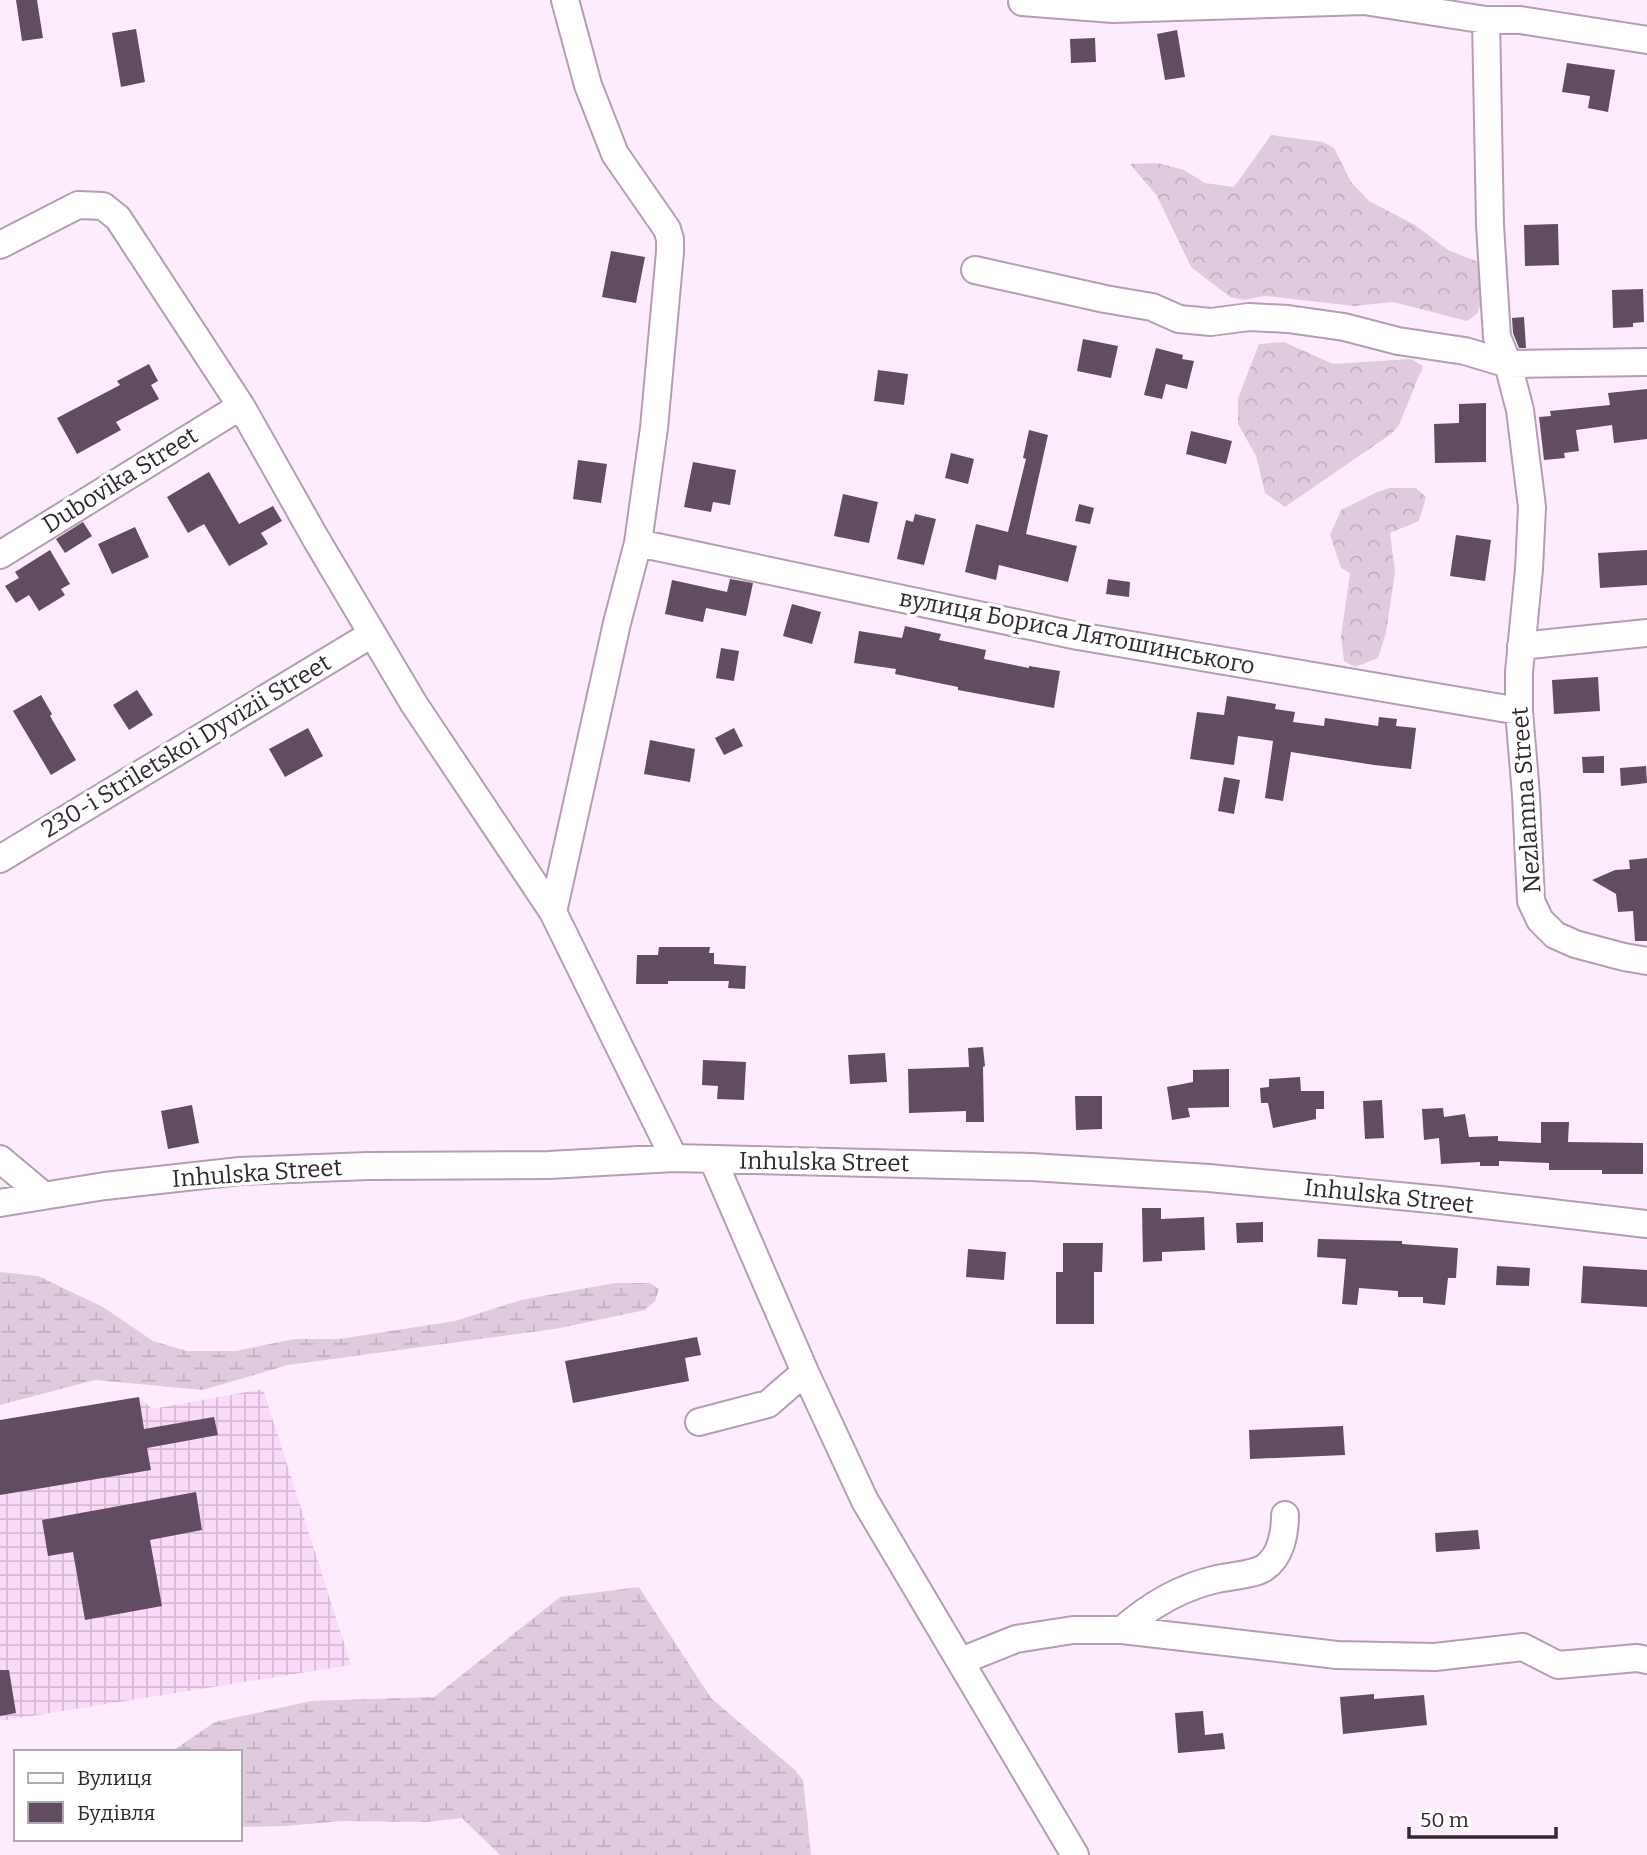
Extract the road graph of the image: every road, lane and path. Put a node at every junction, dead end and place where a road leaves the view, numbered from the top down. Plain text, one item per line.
1 (565, 0) edge
2 (1022, 2) dead end
3 (1486, 20) junction
4 (1647, 40) edge
5 (0, 246) edge
6 (975, 271) dead end
7 (1647, 362) edge
8 (1507, 364) junction
9 (241, 406) junction
10 (638, 543) junction
11 (0, 555) edge
12 (1647, 633) edge
13 (372, 634) junction
14 (1521, 646) junction
15 (1519, 710) junction
16 (0, 859) edge
17 (553, 912) junction
18 (1647, 961) edge
19 (0, 1158) edge
20 (674, 1158) junction
21 (713, 1160) junction
22 (43, 1195) junction
23 (0, 1203) edge
24 (1647, 1224) edge
25 (805, 1372) junction
26 (699, 1422) dead end
27 (1285, 1515) dead end
28 (1122, 1630) junction
29 (1647, 1660) edge
30 (961, 1661) junction
31 (1075, 1855) edge

1 - 10 street
2 - 3 street
3 - 4 street
3 - 8 street, Nezlamna Street
5 - 9 street
6 - 8 street
7 - 8 street
8 - 14 street, Nezlamna Street
9 - 11 street, Dubovika Street
9 - 13 street
10 - 15 street, вулиця Бориса Лятошинського
10 - 17 street
12 - 14 street
13 - 16 street, 230-i Striletskoi Dyvizii Street
13 - 17 street
14 - 15 street, Nezlamna Street
15 - 18 street, Nezlamna Street
17 - 20 street
19 - 22 street
20 - 21 street, Inhulska Street
20 - 22 street, Inhulska Street
21 - 24 street, Inhulska Street
21 - 25 street
22 - 23 street, Inhulska Street
25 - 26 street
25 - 30 street
27 - 28 street
28 - 29 street
28 - 30 street
30 - 31 street

